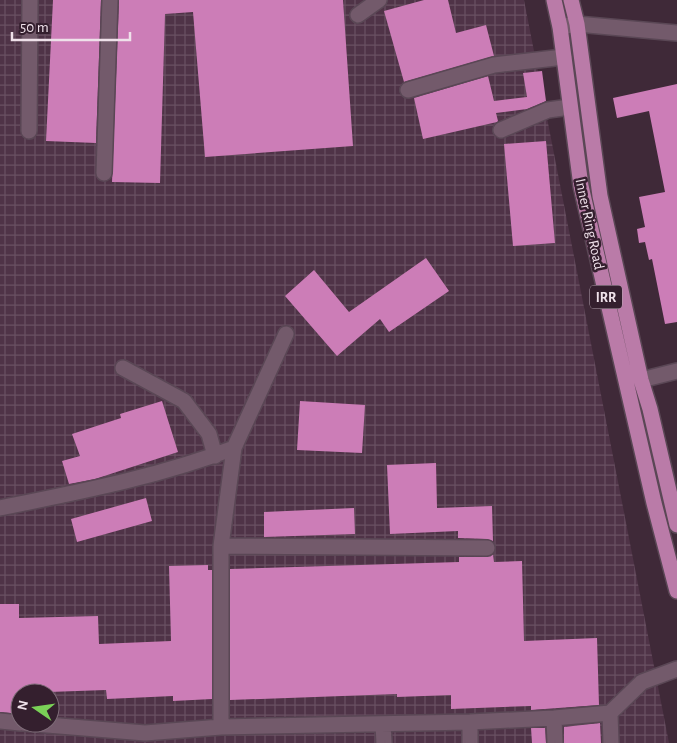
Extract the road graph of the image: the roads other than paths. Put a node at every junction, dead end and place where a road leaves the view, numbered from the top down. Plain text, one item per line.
1 (30, 0) edge
2 (110, 0) edge
3 (379, 0) edge
4 (554, 0) edge
5 (571, 0) edge
6 (358, 15) dead end
7 (576, 24) junction
8 (560, 27) junction
9 (677, 33) edge
10 (564, 56) junction
11 (408, 90) dead end
12 (570, 107) junction
13 (501, 130) dead end
14 (30, 131) dead end
15 (104, 174) dead end
16 (286, 334) dead end
17 (123, 368) dead end
18 (677, 371) edge
19 (641, 380) junction
20 (234, 448) junction
21 (215, 456) junction
22 (0, 508) edge
23 (677, 525) edge
24 (221, 546) junction
25 (487, 548) dead end
26 (677, 591) edge
27 (677, 669) edge
28 (610, 713) junction
29 (554, 718) junction
30 (470, 722) junction
31 (383, 724) junction
32 (221, 727) junction
33 (60, 728) edge
34 (145, 738) edge
35 (384, 743) edge
36 (470, 743) edge
37 (555, 743) edge
38 (611, 743) edge

1 - 14 street
2 - 15 street
3 - 6 street
4 - 8 main road, Inner Ring Road / IRR
5 - 7 main road, Inner Ring Road / IRR
7 - 8 street
7 - 9 street
7 - 19 main road, Inner Ring Road / IRR
8 - 10 main road, Inner Ring Road / IRR
10 - 11 street
10 - 12 main road, Inner Ring Road / IRR
12 - 13 street
12 - 26 main road, Inner Ring Road / IRR
16 - 20 street
17 - 21 street
18 - 19 street
19 - 23 main road, Inner Ring Road / IRR
20 - 21 street
20 - 24 street
21 - 22 street
24 - 25 street
24 - 32 street
27 - 28 street
28 - 29 street
28 - 38 street
29 - 30 street
29 - 37 street
30 - 31 street
30 - 36 street
31 - 32 street
31 - 35 street
32 - 34 street
33 - 34 street

